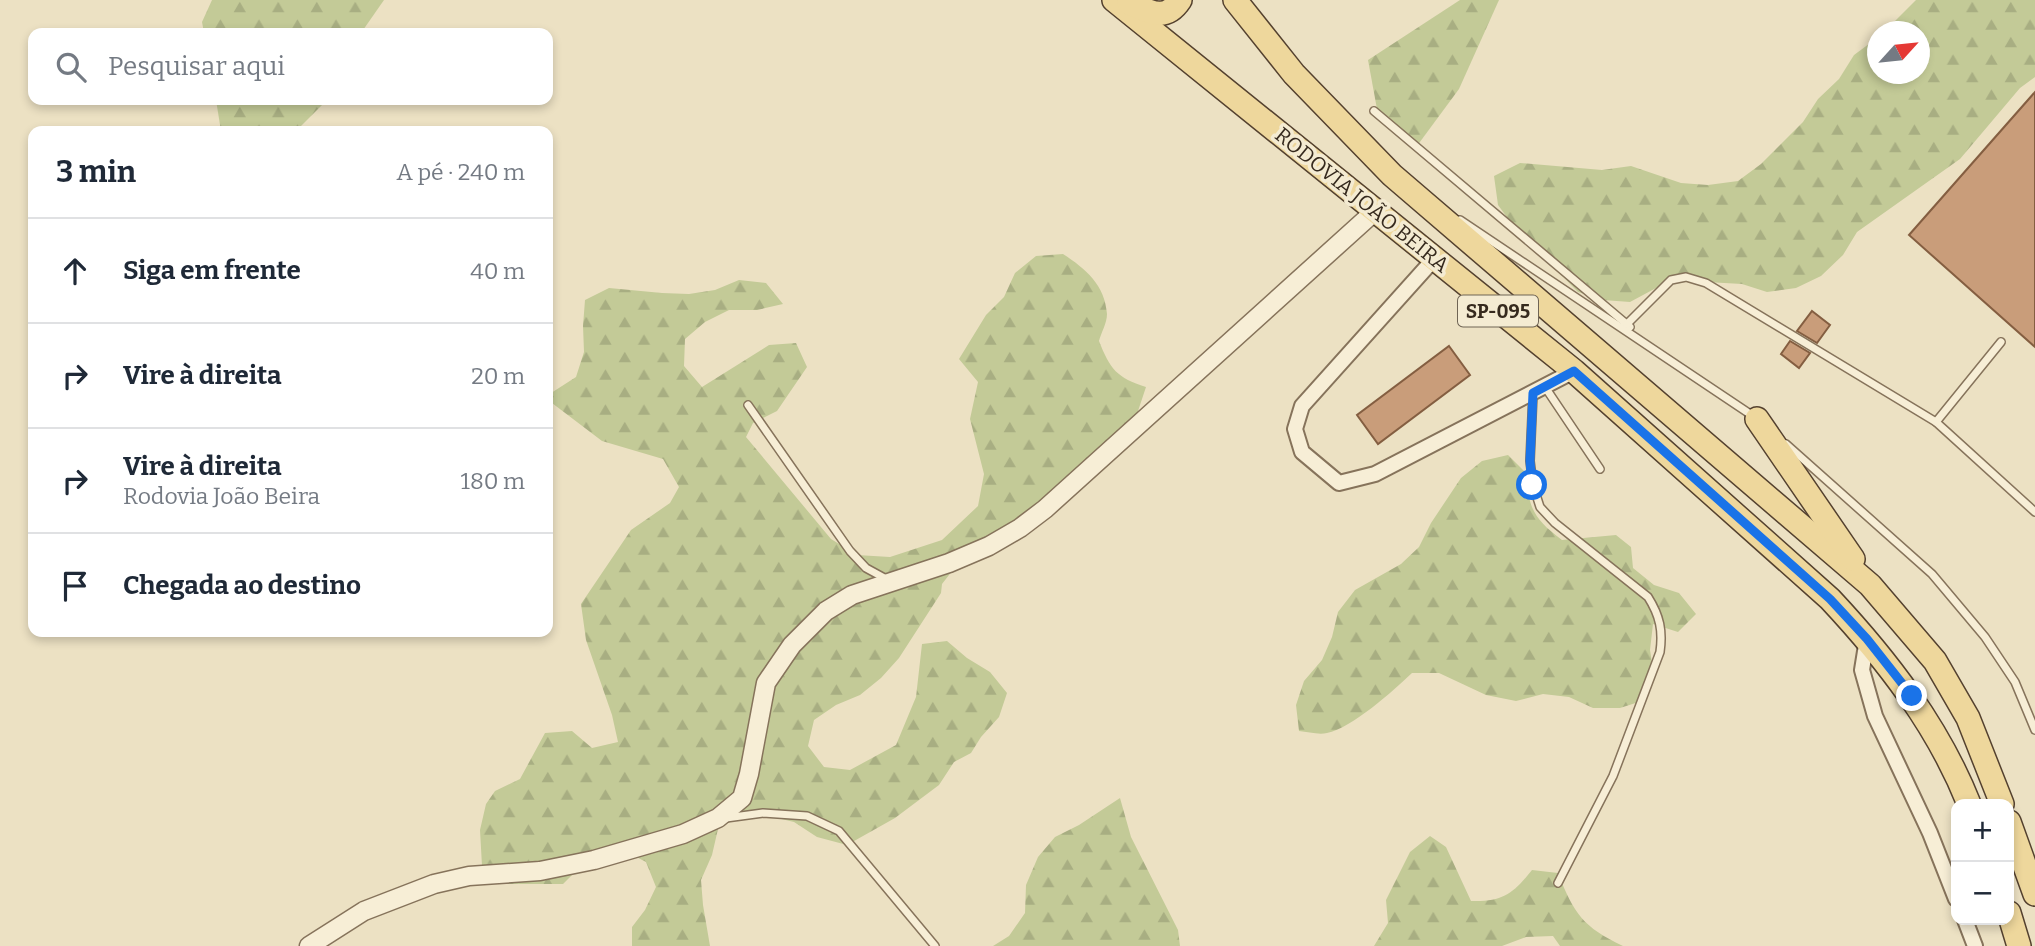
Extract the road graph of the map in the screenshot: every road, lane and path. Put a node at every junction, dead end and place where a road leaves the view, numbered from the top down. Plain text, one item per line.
1 (1114, 0) edge
2 (1123, 0) edge
3 (1180, 0) edge
4 (1235, 0) edge
5 (1374, 111) dead end
6 (1392, 175) junction
7 (1374, 212) junction
8 (1434, 259) junction
9 (1627, 324) junction
10 (2001, 341) dead end
11 (1660, 352) junction
12 (1574, 371) junction
13 (1539, 390) junction
14 (748, 405) dead end
15 (1757, 419) junction
16 (1936, 422) junction
17 (1600, 469) dead end
18 (2035, 512) edge
19 (892, 582) junction
20 (1870, 585) junction
21 (1867, 639) junction
22 (2035, 730) edge
23 (1967, 799) edge
24 (2000, 799) edge
25 (718, 818) junction
26 (2014, 836) edge
27 (1558, 883) dead end
28 (1951, 886) edge
29 (2035, 894) edge
30 (1967, 925) edge
31 (2013, 925) edge
32 (309, 946) edge
33 (935, 946) edge
34 (1975, 946) edge
35 (2019, 946) edge

1 - 7 main road, RODOVIA JOÃO BEIRA / SP-095
2 - 3 main road
4 - 6 main road, RODOVIA JOÃO BEIRA / SP-095
5 - 9 lane
6 - 11 lane
6 - 20 main road, RODOVIA JOÃO BEIRA / SP-095
7 - 8 main road, RODOVIA JOÃO BEIRA / SP-095
7 - 19 street
8 - 12 main road, RODOVIA JOÃO BEIRA / SP-095
8 - 13 street
9 - 11 lane
9 - 16 lane
10 - 16 lane
11 - 15 lane
12 - 13 street
12 - 21 main road, RODOVIA JOÃO BEIRA / SP-095
13 - 17 lane
13 - 27 lane
14 - 19 lane
15 - 20 main road
15 - 22 lane
16 - 18 lane
19 - 25 street
20 - 24 main road, RODOVIA JOÃO BEIRA / SP-095
21 - 23 main road, RODOVIA JOÃO BEIRA / SP-095
21 - 28 street
25 - 32 street
25 - 33 lane
26 - 29 main road
30 - 34 street
31 - 35 main road

